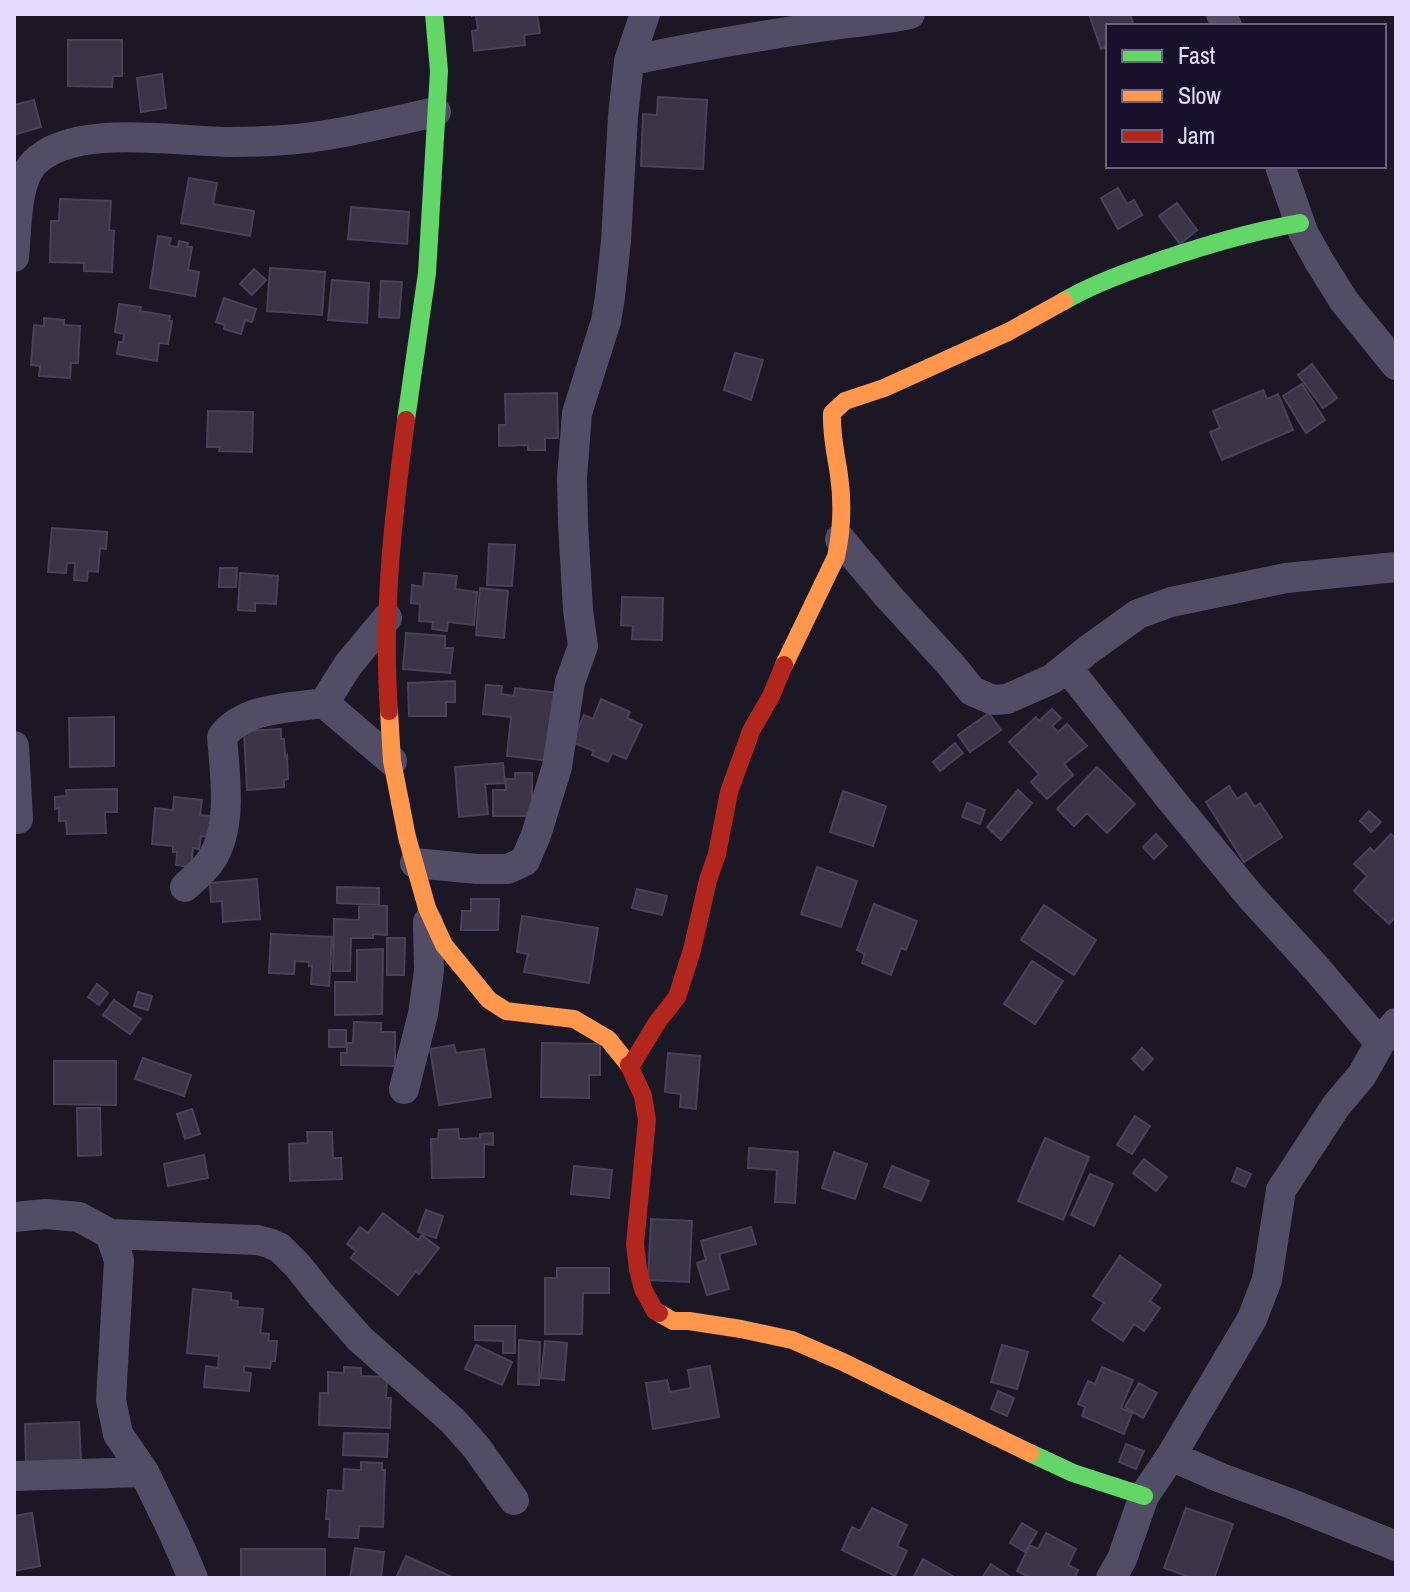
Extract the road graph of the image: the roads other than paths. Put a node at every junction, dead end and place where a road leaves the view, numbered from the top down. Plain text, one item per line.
1 (434, 14) edge
2 (645, 14) edge
3 (910, 14) edge
4 (629, 61) junction
5 (436, 112) junction
6 (1281, 168) edge
7 (1300, 223) junction
8 (14, 257) edge
9 (1396, 365) edge
10 (840, 539) junction
11 (1396, 567) edge
12 (387, 618) junction
13 (1067, 667) junction
14 (324, 703) junction
15 (14, 746) edge
16 (392, 761) junction
17 (18, 819) dead end
18 (415, 863) junction
19 (185, 887) dead end
20 (427, 908) junction
21 (1388, 1033) edge
22 (630, 1067) junction
23 (404, 1089) dead end
24 (14, 1217) edge
25 (110, 1234) junction
26 (1171, 1456) junction
27 (144, 1472) junction
28 (14, 1476) edge
29 (1144, 1496) junction
30 (514, 1500) dead end
31 (1396, 1546) edge
32 (193, 1578) edge
33 (1111, 1578) edge

1 - 5 street
2 - 4 street
3 - 4 street
4 - 18 street
5 - 8 street
5 - 12 street
6 - 7 street
7 - 9 street
7 - 10 street
10 - 13 street
10 - 22 street
11 - 13 street
12 - 14 street
12 - 16 street
13 - 21 street
14 - 16 street
14 - 19 street
15 - 17 street
16 - 18 street
18 - 20 street
20 - 22 street
20 - 23 street
21 - 26 street
22 - 29 street
24 - 25 street
25 - 27 street
25 - 30 street
26 - 29 street
26 - 31 street
27 - 28 street
27 - 32 street
29 - 33 street

